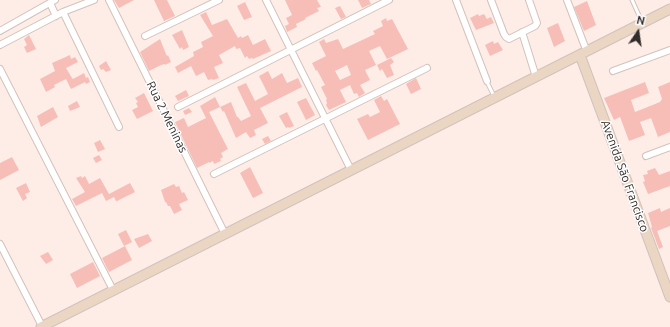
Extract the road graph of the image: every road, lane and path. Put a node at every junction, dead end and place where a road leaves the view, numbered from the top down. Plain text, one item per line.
1 (94, 0) edge
2 (109, 0) edge
3 (219, 0) edge
4 (266, 0) edge
5 (389, 0) edge
6 (456, 0) edge
7 (491, 0) edge
8 (529, 0) edge
9 (567, 0) edge
10 (632, 0) edge
11 (53, 1) edge
12 (670, 9) edge
13 (63, 12) junction
14 (56, 16) junction
15 (643, 23) junction
16 (0, 31) edge
17 (522, 32) junction
18 (145, 36) dead end
19 (0, 45) edge
20 (291, 50) junction
21 (670, 50) edge
22 (583, 53) junction
23 (427, 68) dead end
24 (0, 69) edge
25 (613, 71) dead end
26 (536, 77) junction
27 (487, 81) joint
28 (495, 98) junction
29 (178, 107) dead end
30 (326, 118) junction
31 (120, 128) dead end
32 (670, 147) edge
33 (646, 156) dead end
34 (352, 170) junction
35 (214, 174) dead end
36 (225, 234) junction
37 (0, 244) edge
38 (113, 290) junction
39 (670, 297) edge
40 (41, 327) edge

1 - 13 street
2 - 36 street, Rua 2 Meninas
3 - 18 street
4 - 20 street
5 - 20 street
6 - 27 street
7 - 17 street
8 - 17 street
9 - 22 street
10 - 15 lane
11 - 14 street
11 - 16 street
12 - 15 main road
13 - 14 street
13 - 31 street
14 - 19 street
15 - 22 main road
17 - 26 street
20 - 29 street
20 - 30 street
21 - 25 street
22 - 26 main road
22 - 39 main road, Avenida São Francisco
23 - 30 street
24 - 38 street
26 - 28 main road
27 - 28 lane
28 - 34 main road
30 - 34 street
30 - 35 street
32 - 33 street
34 - 36 main road
36 - 38 main road
37 - 40 street
38 - 40 main road

